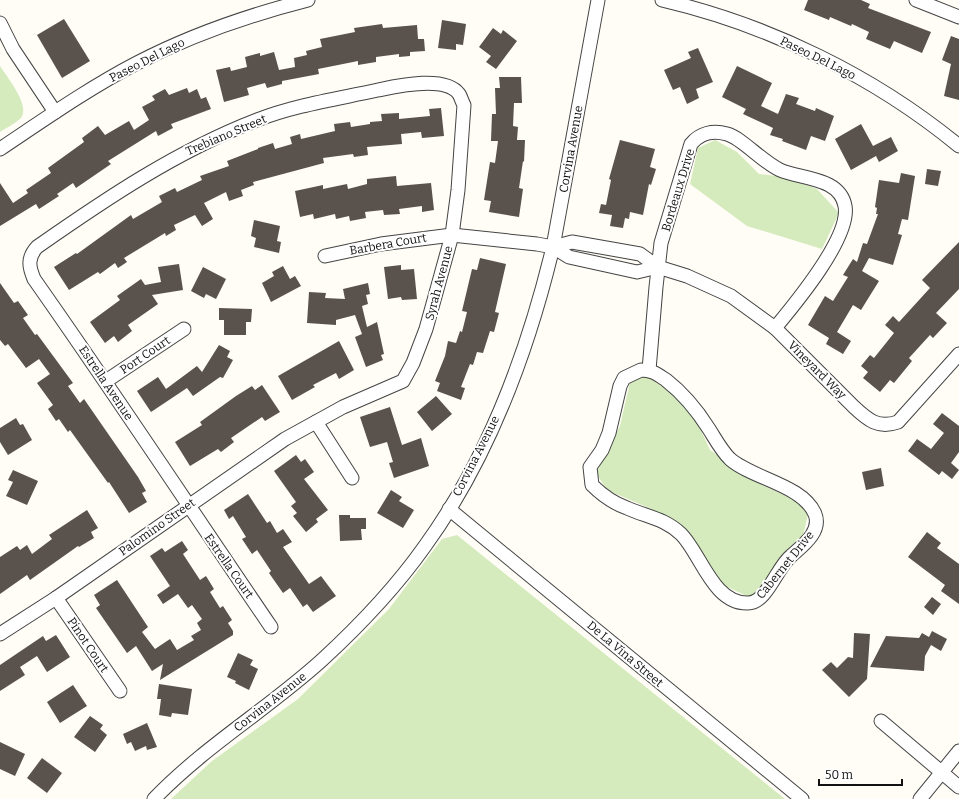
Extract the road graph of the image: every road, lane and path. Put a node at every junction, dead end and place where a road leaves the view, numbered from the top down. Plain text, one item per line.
1 (308, 0) edge
2 (598, 0) edge
3 (662, 0) edge
4 (916, 0) edge
5 (959, 17) edge
6 (0, 24) edge
7 (452, 88) joint
8 (55, 112) junction
9 (959, 146) edge
10 (0, 149) edge
11 (452, 235) junction
12 (553, 247) junction
13 (325, 256) dead end
14 (29, 259) joint
15 (658, 267) junction
16 (775, 328) junction
17 (184, 329) dead end
18 (959, 354) edge
19 (649, 370) junction
20 (106, 381) junction
21 (316, 422) junction
22 (352, 478) dead end
23 (188, 505) junction
24 (449, 509) junction
25 (56, 598) junction
26 (271, 627) dead end
27 (0, 634) edge
28 (120, 692) dead end
29 (881, 721) dead end
30 (959, 751) edge
31 (943, 772) junction
32 (959, 787) edge
33 (154, 799) edge
34 (802, 799) edge
35 (920, 799) edge

1 - 8 street, Paseo Del Lago
2 - 12 street, Corvina Avenue
3 - 9 street, Paseo Del Lago
4 - 5 street
6 - 8 street
7 - 11 street, Syrah Avenue
7 - 14 street, Trebiano Street
8 - 10 street, Paseo Del Lago
11 - 12 street, Barbera Court
11 - 13 street, Barbera Court
11 - 21 street, Syrah Avenue
12 - 15 street
12 - 15 street, Vineyard Way
12 - 24 street, Corvina Avenue
14 - 20 street, Estrella Avenue
15 - 16 street, Vineyard Way
15 - 16 street, Bordeaux Drive
15 - 19 street, Bordeaux Drive
16 - 18 street, Vineyard Way
17 - 20 street, Port Court
19 - 19 street, Cabernet Drive
20 - 23 street, Estrella Avenue
21 - 22 street
21 - 23 street, Palomino Street
23 - 25 street, Palomino Street
23 - 26 street, Estrella Court
24 - 33 street, Corvina Avenue
24 - 34 street, De La Vina Street
25 - 27 street, Palomino Street
25 - 28 street, Pinot Court
29 - 31 street
30 - 31 street
31 - 32 street
31 - 35 street

